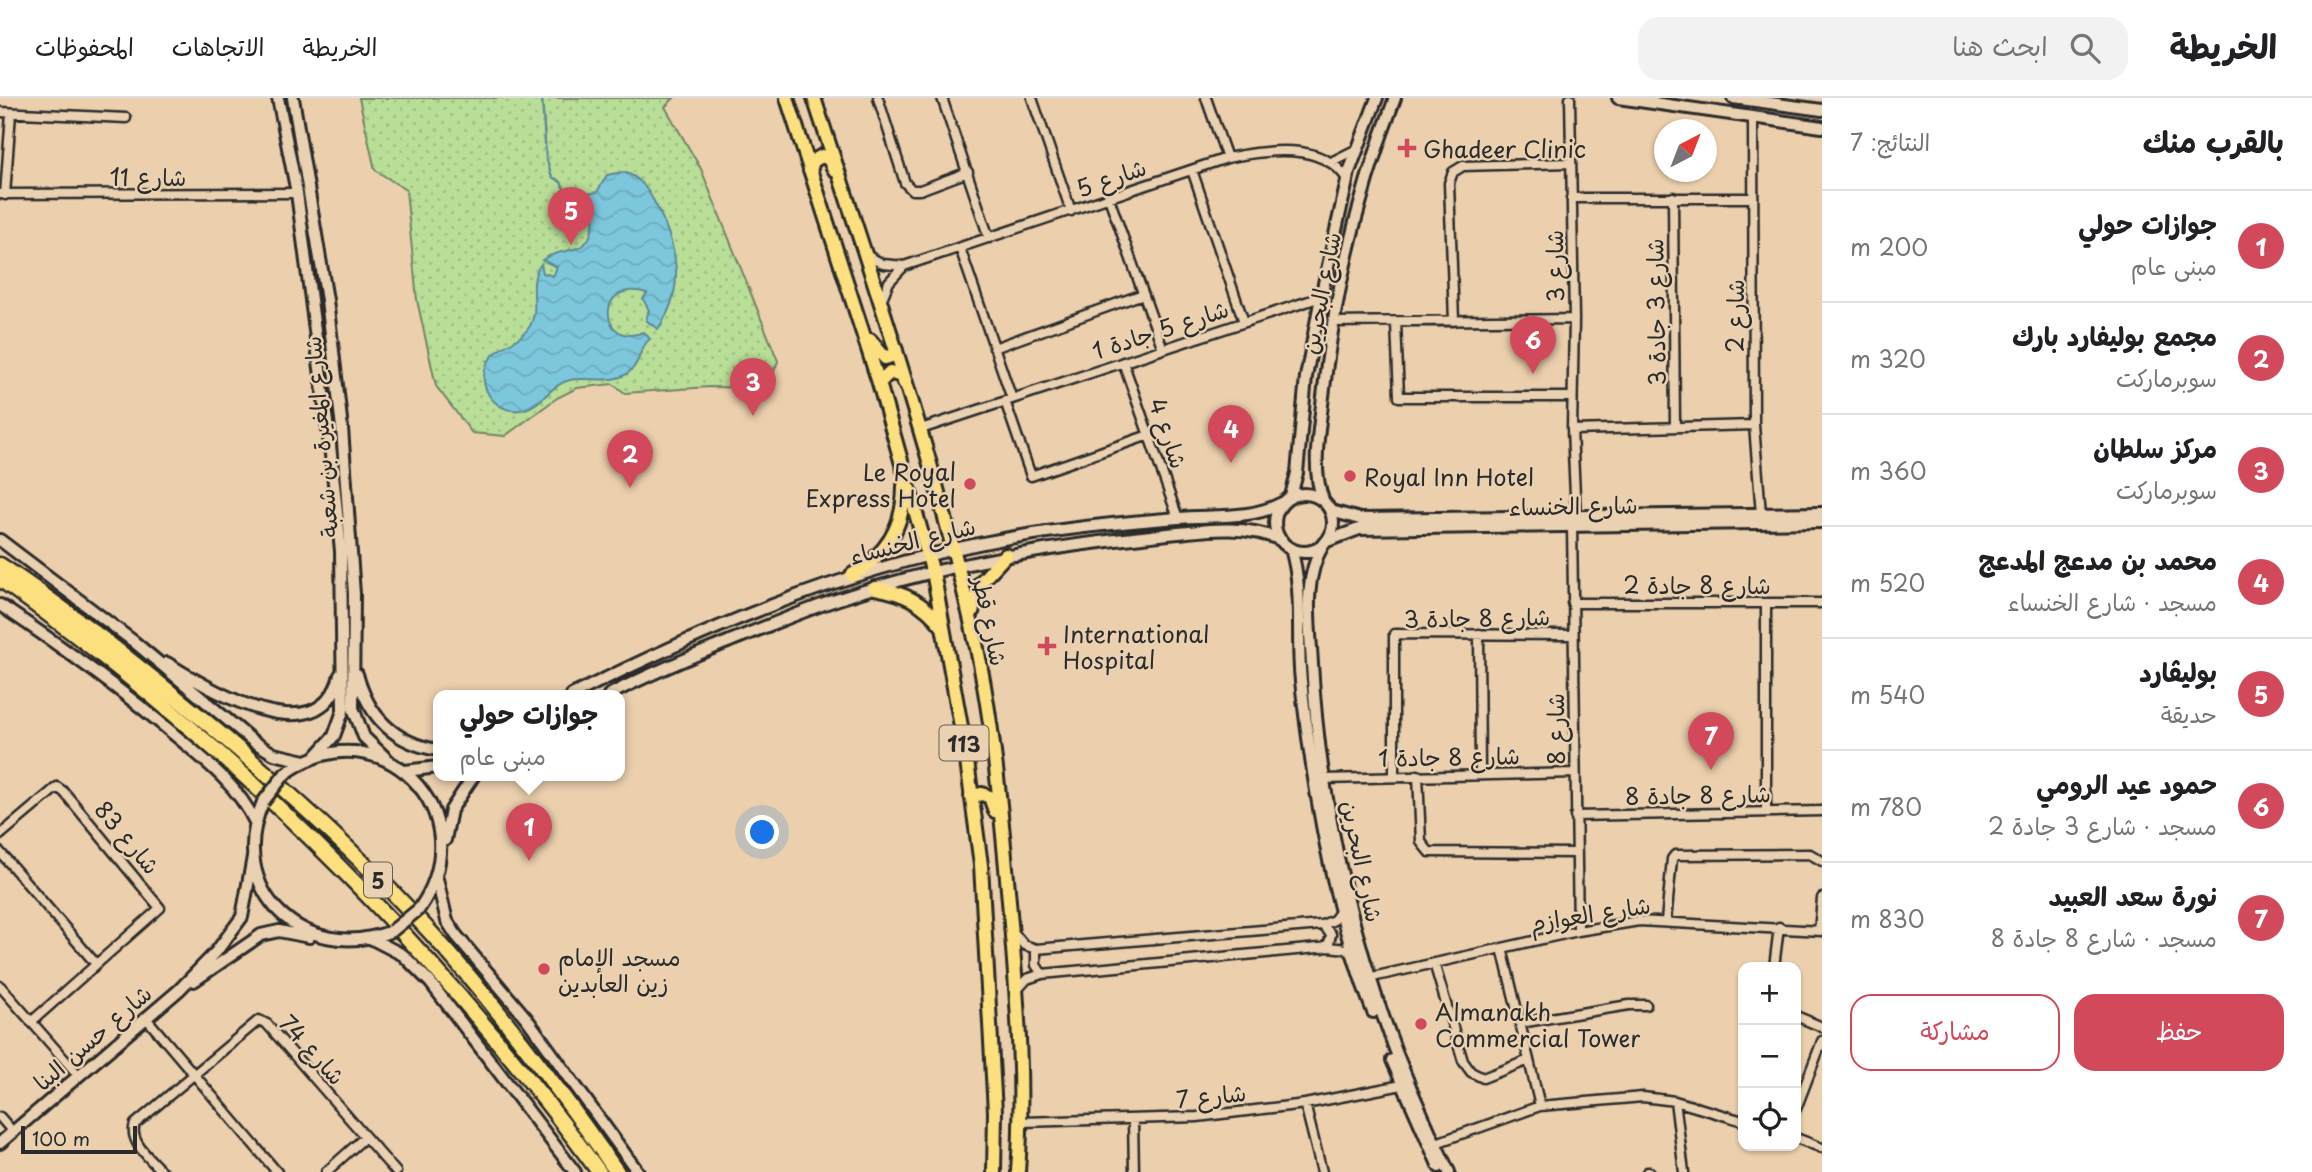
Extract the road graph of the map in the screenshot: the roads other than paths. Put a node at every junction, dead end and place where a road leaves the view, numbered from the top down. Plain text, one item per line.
1 (278, 98) edge
2 (293, 98) edge
3 (787, 98) edge
4 (814, 98) edge
5 (878, 98) edge
6 (943, 98) edge
7 (1032, 98) edge
8 (1206, 98) edge
9 (1377, 98) edge
10 (1395, 98) edge
11 (1570, 98) edge
12 (1618, 98) edge
13 (1734, 98) edge
14 (1789, 102) edge
15 (1822, 110) edge
16 (0, 112) edge
17 (791, 112) junction
18 (11, 113) junction
19 (126, 118) dead end
20 (1752, 118) junction
21 (823, 126) junction
22 (1822, 127) edge
23 (1357, 149) junction
24 (1227, 158) junction
25 (1332, 161) junction
26 (1571, 163) junction
27 (1192, 170) junction
28 (810, 171) junction
29 (968, 172) junction
30 (1347, 179) junction
31 (845, 192) junction
32 (297, 193) junction
33 (2, 194) edge
34 (1673, 197) junction
35 (1108, 198) junction
36 (1571, 198) junction
37 (1752, 198) junction
38 (1071, 211) junction
39 (989, 237) junction
40 (960, 248) junction
41 (865, 255) junction
42 (904, 266) junction
43 (1143, 294) junction
44 (1321, 297) junction
45 (881, 301) junction
46 (1574, 319) junction
47 (1454, 321) junction
48 (1244, 322) junction
49 (1334, 322) junction
50 (1396, 322) junction
51 (860, 325) junction
52 (995, 348) junction
53 (1163, 349) junction
54 (896, 350) junction
55 (1123, 362) junction
56 (1306, 377) junction
57 (879, 383) junction
58 (1324, 386) junction
59 (910, 394) junction
60 (1571, 397) junction
61 (1009, 400) junction
62 (1754, 425) junction
63 (1675, 426) junction
64 (921, 429) junction
65 (1572, 430) junction
66 (1149, 435) junction
67 (902, 464) junction
68 (1287, 500) junction
69 (1323, 500) junction
70 (1331, 511) junction
71 (1822, 513) edge
72 (1761, 514) junction
73 (1178, 518) junction
74 (1574, 521) junction
75 (1822, 522) edge
76 (0, 541) edge
77 (1325, 543) junction
78 (1286, 545) junction
79 (953, 549) junction
80 (928, 554) junction
81 (1006, 555) junction
82 (0, 564) edge
83 (957, 566) junction
84 (933, 572) junction
85 (852, 575) junction
86 (0, 579) edge
87 (875, 588) junction
88 (1572, 603) junction
89 (1766, 603) junction
90 (1822, 603) edge
91 (0, 605) edge
92 (971, 619) junction
93 (944, 628) junction
94 (1479, 634) junction
95 (1573, 635) junction
96 (133, 641) junction
97 (347, 662) junction
98 (583, 690) edge
99 (618, 690) edge
100 (433, 749) edge
101 (310, 759) junction
102 (390, 762) junction
103 (433, 768) edge
104 (405, 771) junction
105 (1574, 773) junction
106 (1480, 774) junction
107 (1418, 775) junction
108 (1394, 776) junction
109 (1324, 779) junction
110 (470, 781) edge
111 (971, 796) junction
112 (1766, 811) junction
113 (1822, 811) edge
114 (1575, 816) junction
115 (256, 822) junction
116 (0, 835) edge
117 (1006, 850) junction
118 (0, 852) edge
119 (442, 853) junction
120 (1576, 853) junction
121 (253, 857) junction
122 (1822, 862) edge
123 (437, 879) junction
124 (1822, 898) edge
125 (1340, 912) junction
126 (1666, 921) junction
127 (1322, 925) junction
128 (1779, 927) junction
129 (1011, 930) junction
130 (1578, 931) junction
131 (1821, 931) edge
132 (372, 939) junction
133 (333, 940) junction
134 (1323, 948) junction
135 (1502, 948) junction
136 (1036, 949) junction
137 (1352, 954) junction
138 (1775, 962) edge
139 (1434, 963) junction
140 (96, 964) junction
141 (1042, 974) junction
142 (1368, 978) junction
143 (0, 985) edge
144 (179, 990) junction
145 (1016, 992) junction
146 (1646, 1005) dead end
147 (146, 1018) junction
148 (1801, 1018) edge
149 (31, 1022) junction
150 (1520, 1023) junction
151 (1822, 1027) edge
152 (1822, 1041) edge
153 (1529, 1060) junction
154 (193, 1073) junction
155 (79, 1076) junction
156 (1402, 1085) junction
157 (1801, 1098) edge
158 (1675, 1101) junction
159 (1305, 1104) junction
160 (1540, 1106) junction
161 (0, 1117) edge
162 (1133, 1120) junction
163 (1738, 1120) edge
164 (1022, 1122) junction
165 (13, 1132) junction
166 (364, 1138) junction
167 (1801, 1140) edge
168 (0, 1143) edge
169 (1436, 1143) junction
170 (1822, 1148) edge
171 (162, 1172) edge
172 (278, 1172) edge
173 (326, 1172) edge
174 (396, 1172) edge
175 (575, 1172) edge
176 (599, 1172) edge
177 (617, 1172) edge
178 (638, 1172) edge
179 (994, 1172) edge
180 (1018, 1172) edge
181 (1135, 1172) edge
182 (1322, 1172) edge
183 (1441, 1172) edge
184 (1449, 1172) edge
185 (1684, 1172) edge

1 - 32 street, شارع المغيرة بن شعبة
2 - 97 street, شارع المغيرة بن شعبة
3 - 17 main road, شارع قطر / 113
4 - 21 main road, شارع قطر / 113
5 - 29 street
6 - 29 street
7 - 38 street
8 - 24 street
9 - 23 street, شارع البحرين
10 - 49 street, شارع البحرين
11 - 26 street, شارع 3
12 - 20 street
13 - 14 street
14 - 15 street
16 - 18 street
17 - 21 main road
17 - 28 main road, شارع قطر / 113
18 - 19 street
18 - 33 street
20 - 22 street
20 - 37 street, شارع 2
21 - 31 main road, شارع قطر / 113
23 - 25 street
23 - 30 street, شارع البحرين
24 - 25 street, شارع 5
24 - 27 street, شارع 5
25 - 30 street
26 - 36 street, شارع 3
26 - 47 street
27 - 35 street, شارع 5
27 - 48 street
28 - 31 main road
28 - 51 main road, شارع قطر / 113
29 - 39 street
30 - 44 street, شارع البحرين
31 - 41 main road, شارع قطر / 113
32 - 33 street, شارع 11
32 - 97 street, شارع المغيرة بن شعبة
34 - 36 street
34 - 37 street
34 - 63 street, شارع 3 جادة 3
35 - 38 street, شارع 5
35 - 43 street
36 - 46 street, شارع 3
37 - 62 street, شارع 2
38 - 39 street, شارع 5
39 - 40 street, شارع 5
40 - 42 street, شارع 5
40 - 52 street
41 - 42 street
41 - 45 main road, شارع قطر / 113
42 - 45 street
43 - 52 street
43 - 53 street
44 - 48 street, شارع 5 جادة 1
44 - 56 street, شارع البحرين
45 - 54 main road, شارع قطر / 113
46 - 47 street
46 - 60 street, شارع 3
47 - 50 street
48 - 53 street, شارع 5 جادة 1
49 - 50 street
49 - 58 street, شارع البحرين
50 - 60 street
51 - 54 main road
51 - 57 main road, شارع قطر / 113
52 - 61 street
53 - 55 street, شارع 5 جادة 1
54 - 59 main road, شارع قطر / 113
55 - 61 street, شارع 5 جادة 1
55 - 66 street, شارع 4
56 - 58 street
56 - 68 street, شارع البحرين
57 - 59 main road
57 - 67 main road, شارع قطر / 113
58 - 69 street, شارع البحرين
59 - 64 main road, شارع قطر / 113
60 - 65 street, شارع 3
61 - 64 street, شارع 5 جادة 1
61 - 66 street
62 - 63 street
62 - 72 street, شارع 2
63 - 65 street
64 - 79 main road, شارع قطر / 113
65 - 74 street, شارع 3
66 - 73 street, شارع 4
67 - 80 main road, شارع قطر / 113
67 - 85 main road
68 - 69 street
68 - 73 street, شارع الخنساء
68 - 78 street
69 - 70 street
70 - 74 street, شارع الخنساء
70 - 77 street
71 - 72 street, شارع الخنساء
72 - 74 street, شارع الخنساء
73 - 79 street, شارع الخنساء
74 - 75 street, شارع الخنساء
74 - 77 street, شارع الخنساء
74 - 88 street, شارع 8
76 - 96 street
77 - 78 street
77 - 109 street, شارع البحرين
78 - 81 street, شارع الخنساء
78 - 125 street, شارع البحرين
79 - 80 street, شارع الخنساء
79 - 83 main road, شارع قطر / 113
80 - 84 main road, شارع قطر / 113
80 - 85 street, شارع الخنساء
81 - 83 street, شارع الخنساء
81 - 92 main road
82 - 177 highway, 5
83 - 84 street, شارع الخنساء
83 - 92 main road, شارع قطر / 113
84 - 87 street, شارع الخنساء
84 - 93 main road, شارع قطر / 113
85 - 98 street, شارع الخنساء
86 - 176 highway, 5
87 - 93 main road
87 - 99 street, شارع الخنساء
88 - 89 street, شارع 8 جادة 2
88 - 95 street, شارع 8
89 - 90 street, شارع 8 جادة 2
89 - 112 street
91 - 115 street
92 - 117 main road, شارع قطر / 113
93 - 111 main road, شارع قطر / 113
94 - 95 street, شارع 8 جادة 3
94 - 106 street
94 - 108 street, شارع 8 جادة 3
95 - 105 street, شارع 8
96 - 97 street
96 - 101 street
97 - 100 street
97 - 101 street, شارع المغيرة بن شعبة
97 - 102 street, شارع المغيرة بن شعبة
101 - 102 street
101 - 115 street, bridge
102 - 104 street
103 - 104 street
104 - 119 street
105 - 106 street, شارع 8 جادة 1
105 - 114 street, شارع 8
106 - 107 street, شارع 8 جادة 1
107 - 108 street, شارع 8 جادة 1
107 - 120 street
108 - 109 street, شارع 8 جادة 1
109 - 142 street, شارع البحرين
110 - 119 street
111 - 117 main road
111 - 179 main road, شارع قطر / 113
112 - 113 street, شارع 8 جادة 8
112 - 114 street, شارع 8 جادة 8
114 - 120 street, شارع 8
115 - 121 street
116 - 140 street, شارع 83
117 - 129 main road, شارع قطر / 113
118 - 140 street
119 - 123 street
120 - 130 street, شارع 8
121 - 133 street
121 - 144 street, شارع حسن البنا
122 - 126 street
123 - 132 street, bridge
123 - 178 street
124 - 131 street
125 - 127 street
125 - 137 street, شارع البحرين
126 - 128 street, شارع العوازم
126 - 130 street, شارع العوازم
127 - 134 street
127 - 136 street
128 - 131 street, شارع العوازم
128 - 138 street
129 - 136 street
129 - 145 main road, شارع قطر / 113
130 - 135 street, شارع العوازم
132 - 133 street
132 - 175 street
133 - 144 street, شارع حسن البنا
134 - 137 street
134 - 141 street
135 - 139 street, شارع العوازم
135 - 150 street
136 - 141 street
137 - 156 street, شارع البحرين
139 - 142 street, شارع العوازم
139 - 153 street
140 - 149 street, شارع 83
141 - 145 street
142 - 169 street, شارع البحرين
143 - 149 street
144 - 147 street, شارع حسن البنا
145 - 164 main road, شارع قطر / 113
146 - 150 street
147 - 154 street
147 - 155 street, شارع حسن البنا
148 - 151 street
149 - 155 street
150 - 153 street
152 - 157 street
153 - 160 street
154 - 166 street, شارع 74
154 - 171 street, شارع 74
154 - 172 street
155 - 165 street, شارع حسن البنا
156 - 159 street, شارع 7
156 - 183 street, شارع البحرين
158 - 160 street
158 - 163 street
158 - 185 street
159 - 162 street, شارع 7
159 - 182 street
160 - 169 street
161 - 165 street
162 - 164 street, شارع 7
162 - 181 street
164 - 180 main road, شارع قطر / 113
165 - 168 street, شارع حسن البنا
166 - 173 street
166 - 174 street, شارع 74
167 - 170 street
169 - 184 street, شارع البحرين

